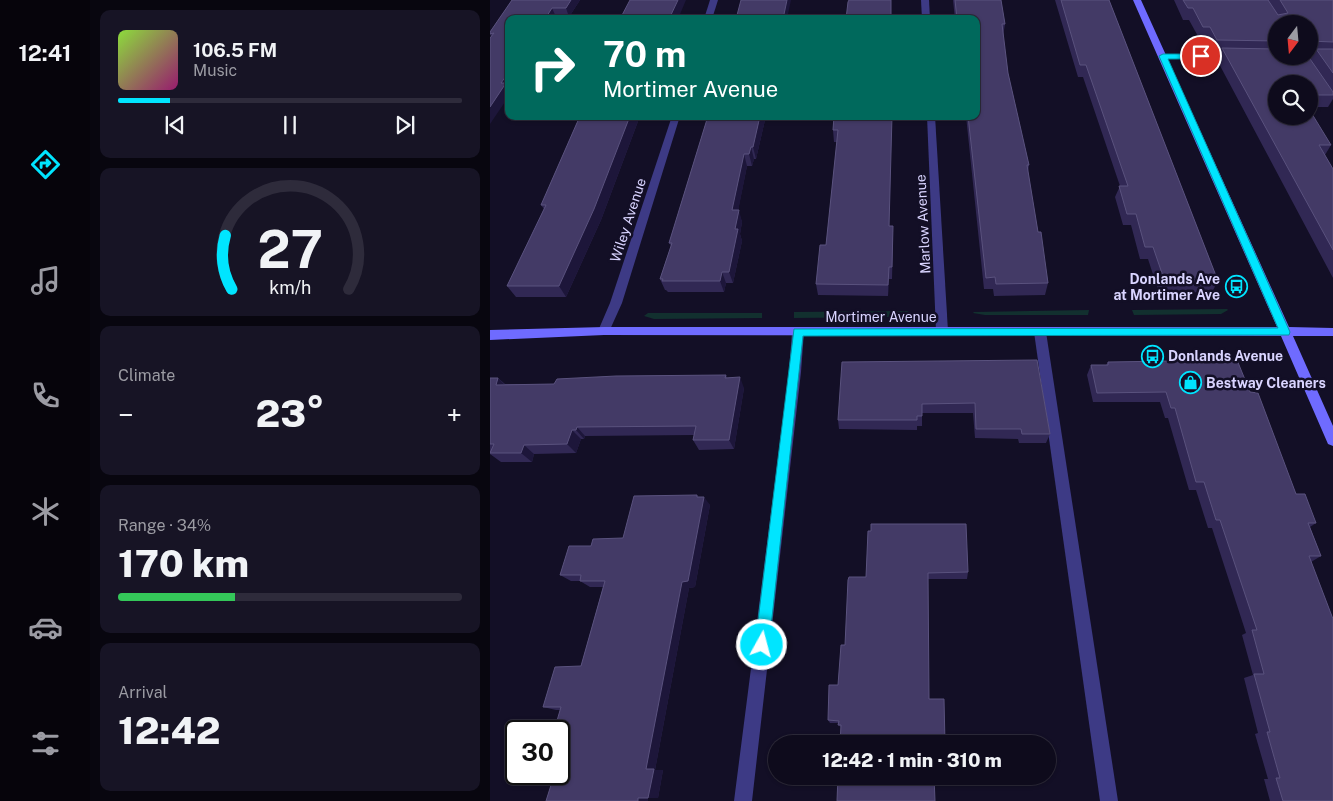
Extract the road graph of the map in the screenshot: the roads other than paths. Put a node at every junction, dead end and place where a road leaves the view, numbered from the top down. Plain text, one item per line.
1 (714, 0) edge
2 (925, 0) edge
3 (1138, 0) edge
4 (709, 15) edge
5 (926, 15) edge
6 (1163, 56) junction
7 (1240, 57) edge
8 (675, 120) edge
9 (931, 120) edge
10 (604, 331) junction
11 (942, 331) junction
12 (798, 332) junction
13 (1040, 332) junction
14 (1285, 332) junction
15 (1333, 332) edge
16 (490, 335) edge
17 (1333, 440) edge
18 (743, 801) edge
19 (1109, 801) edge

1 - 4 street
2 - 5 street
3 - 6 street
6 - 7 street
6 - 14 street
8 - 10 street, Wiley Avenue
9 - 11 street, Marlow Avenue
10 - 12 street, Mortimer Avenue
10 - 16 street, Mortimer Avenue
11 - 12 street, Mortimer Avenue
11 - 13 street, Mortimer Avenue
12 - 18 street
13 - 14 street, Mortimer Avenue
13 - 19 street
14 - 15 street, Mortimer Avenue
14 - 17 street

